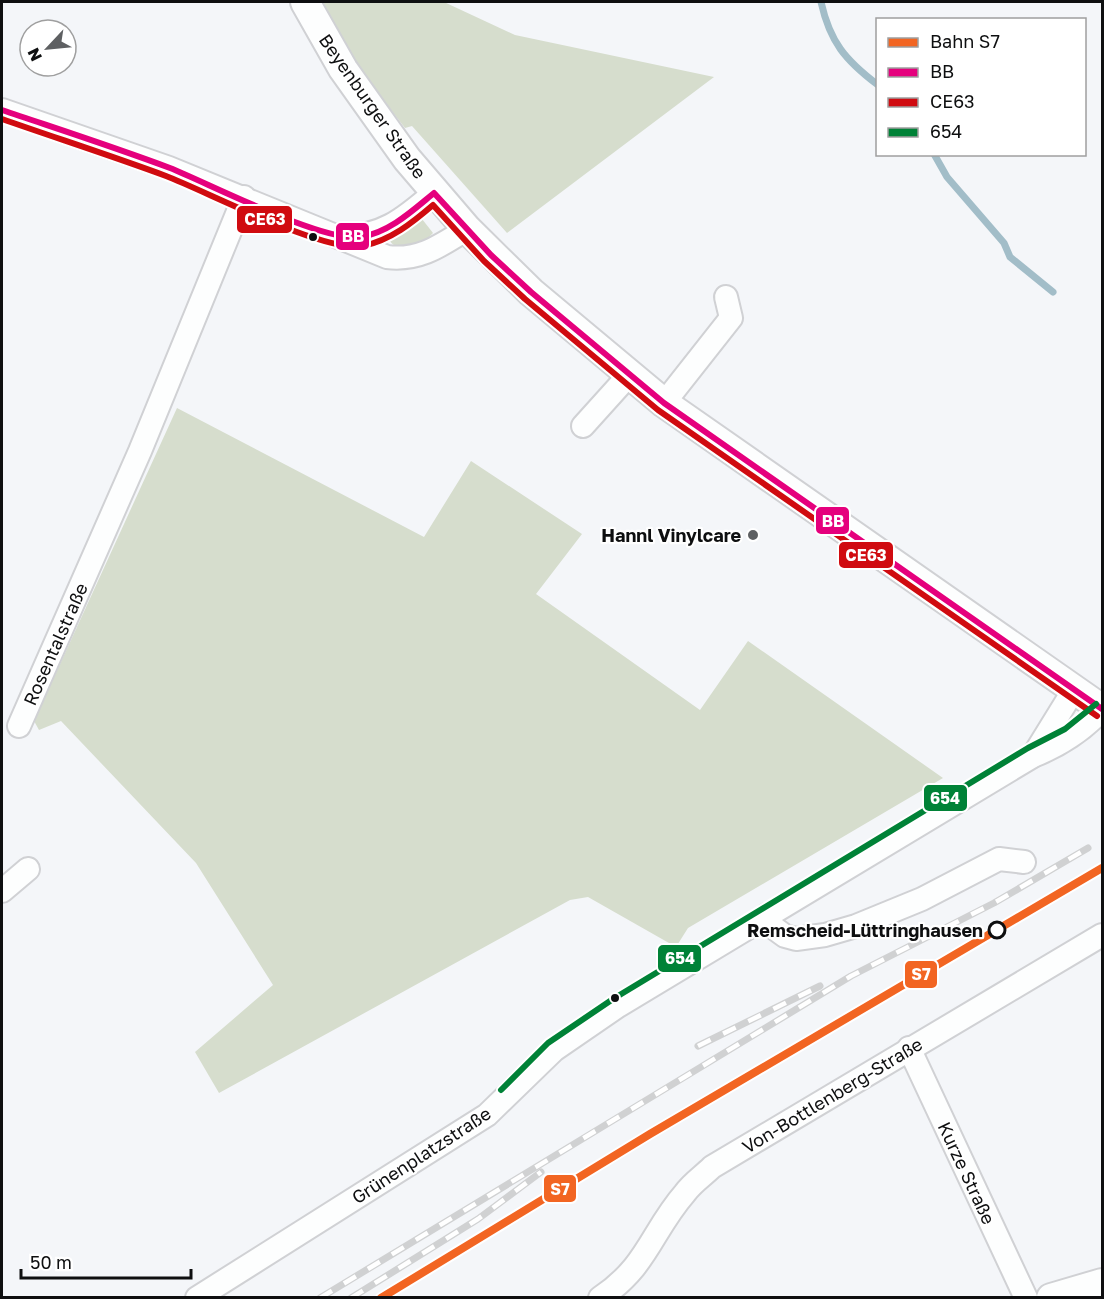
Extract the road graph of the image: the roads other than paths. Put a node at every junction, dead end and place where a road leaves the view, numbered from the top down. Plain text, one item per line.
1 (305, 2) edge
2 (2, 110) edge
3 (434, 193) junction
4 (244, 197) junction
5 (466, 229) junction
6 (330, 235) junction
7 (726, 297) dead end
8 (629, 375) junction
9 (664, 403) junction
10 (583, 426) dead end
11 (1075, 688) junction
12 (1102, 709) edge
13 (19, 726) dead end
14 (1033, 756) junction
15 (1024, 862) dead end
16 (28, 869) dead end
17 (2, 891) edge
18 (767, 915) junction
19 (1102, 935) edge
20 (909, 1048) junction
21 (1102, 1282) edge
22 (197, 1298) edge
23 (600, 1298) edge
24 (1026, 1298) edge
25 (1051, 1298) edge

1 - 3 main road, Beyenburger Straße
2 - 4 street
3 - 5 main road, Beyenburger Straße
3 - 6 street
4 - 6 street
4 - 13 street, Rosentalstraße
5 - 6 street
5 - 8 main road, Beyenburger Straße
7 - 9 street
8 - 9 main road, Beyenburger Straße
8 - 10 street
9 - 11 main road, Beyenburger Straße
11 - 12 main road, Beyenburger Straße
11 - 14 street, Grünenplatzstraße
12 - 14 street, Grünenplatzstraße
14 - 18 street, Grünenplatzstraße
15 - 18 street
16 - 17 street
18 - 22 street, Grünenplatzstraße
19 - 20 street, Von-Bottlenberg-Straße
20 - 23 street, Von-Bottlenberg-Straße
20 - 24 street, Kurze Straße
21 - 25 main road

